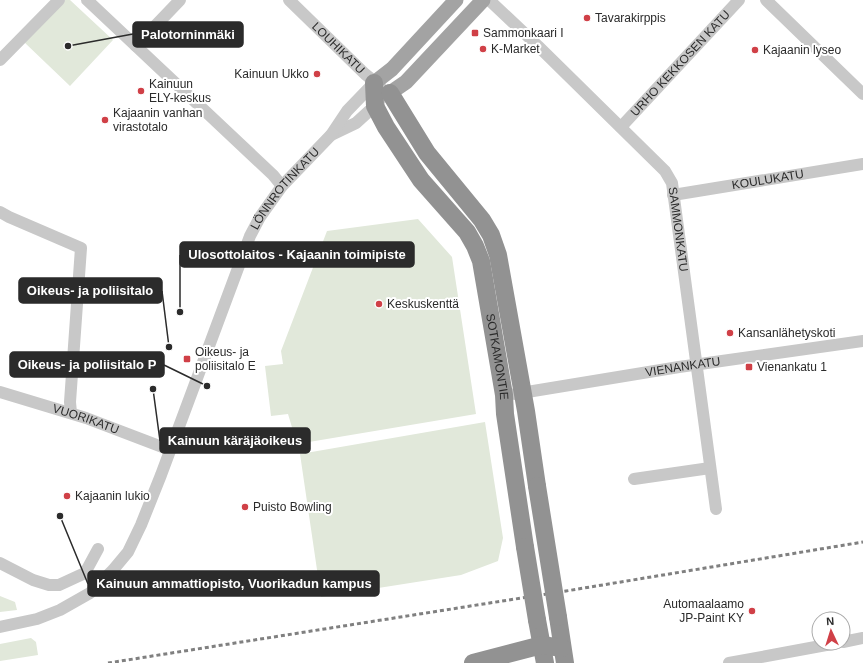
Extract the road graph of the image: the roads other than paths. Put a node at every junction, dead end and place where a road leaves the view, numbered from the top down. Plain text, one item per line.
1 (59, 0) edge
2 (87, 0) edge
3 (180, 0) edge
4 (289, 0) edge
5 (456, 0) edge
6 (483, 0) edge
7 (489, 0) edge
8 (739, 0) edge
9 (766, 0) edge
10 (136, 46) junction
11 (0, 60) edge
12 (374, 83) junction
13 (390, 93) junction
14 (863, 94) edge
15 (375, 106) junction
16 (621, 127) junction
17 (331, 135) junction
18 (863, 164) edge
19 (282, 186) junction
20 (673, 194) junction
21 (0, 212) edge
22 (863, 341) edge
23 (696, 365) junction
24 (0, 392) edge
25 (522, 392) junction
26 (504, 396) junction
27 (71, 413) junction
28 (170, 450) junction
29 (710, 468) junction
30 (634, 479) dead end
31 (716, 509) dead end
32 (98, 549) dead end
33 (0, 563) edge
34 (0, 627) edge
35 (863, 638) edge
36 (851, 640) edge
37 (811, 648) edge
38 (564, 655) edge
39 (541, 658) edge
40 (473, 663) edge
41 (729, 663) edge

1 - 11 street
2 - 10 street
3 - 10 street
4 - 12 street, LOUHIKATU
5 - 12 main road, LÖNNROTINKATU
6 - 13 main road, LÖNNROTINKATU
7 - 16 street, SAMMONKATU
8 - 16 street, URHO KEKKOSEN KATU
9 - 14 street
10 - 19 street
12 - 13 street, LOUHIKATU
12 - 15 highway, SOTKAMONTIE
12 - 17 street, LÖNNROTINKATU
13 - 15 street, LÖNNROTINKATU
13 - 25 highway, SOTKAMONTIE
15 - 17 street, LÖNNROTINKATU
15 - 26 highway, SOTKAMONTIE
16 - 20 street, SAMMONKATU
17 - 19 street, LÖNNROTINKATU
18 - 20 street, KOULUKATU
19 - 28 street, LÖNNROTINKATU
20 - 23 street, SAMMONKATU
21 - 27 street
22 - 23 street, VIENANKATU
23 - 25 street, VIENANKATU
23 - 29 street, SAMMONKATU
24 - 27 street, VUORIKATU
25 - 26 street, VIENANKATU
25 - 38 highway, SOTKAMONTIE, bridge
26 - 39 highway, SOTKAMONTIE, bridge
27 - 28 street, VUORIKATU
28 - 34 street, LÖNNROTINKATU
29 - 30 street
29 - 31 street, SAMMONKATU
32 - 33 street
35 - 36 street
37 - 41 street
38 - 39 highway
39 - 40 highway

